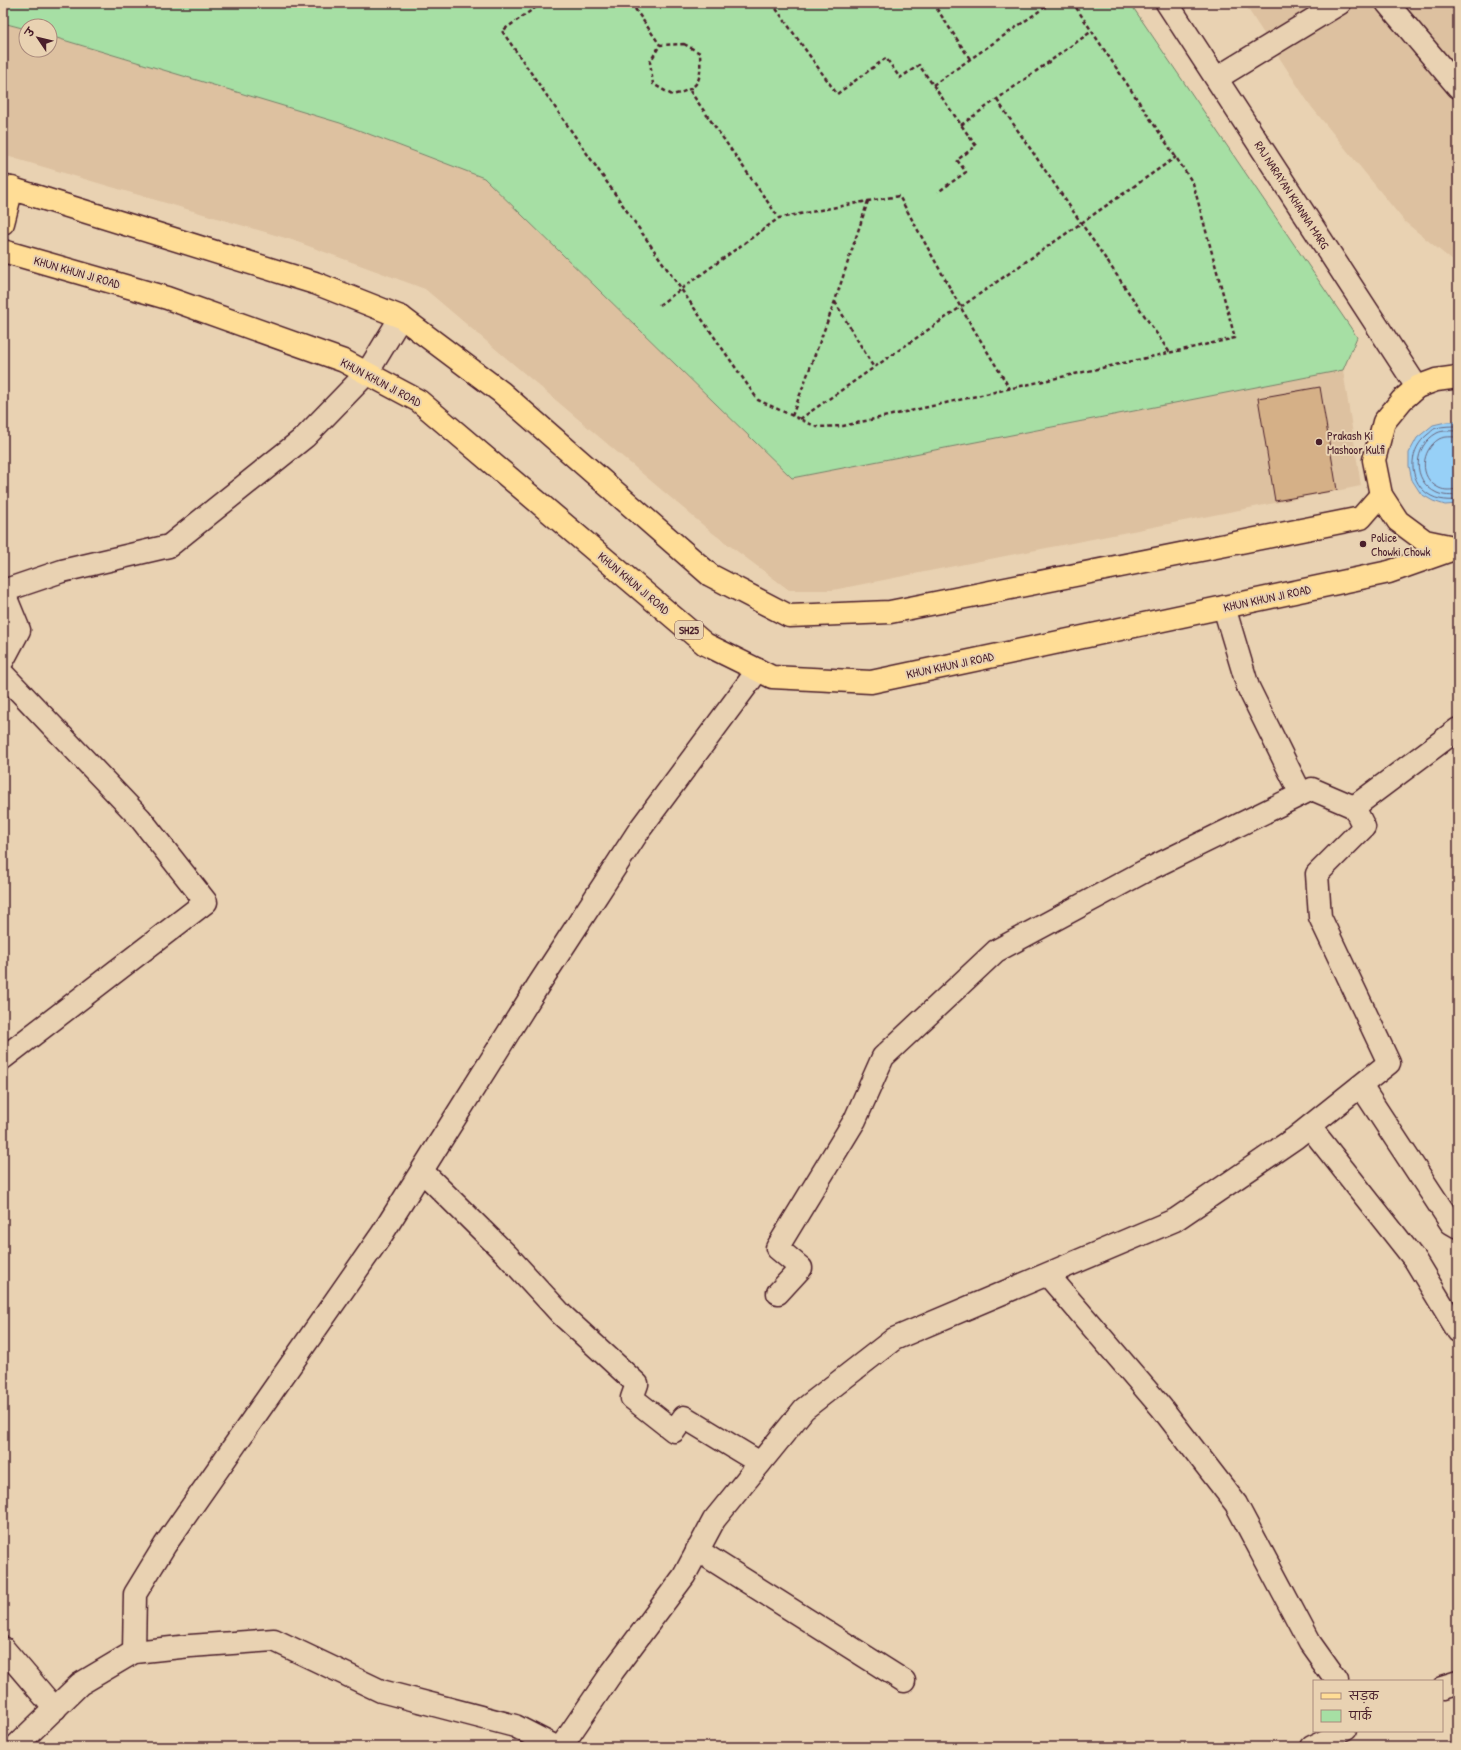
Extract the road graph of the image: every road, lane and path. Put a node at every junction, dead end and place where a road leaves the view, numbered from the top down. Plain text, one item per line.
1 (542, 3) edge
2 (631, 3) edge
3 (772, 3) edge
4 (933, 3) edge
5 (1051, 3) edge
6 (1073, 3) edge
7 (1166, 3) edge
8 (1340, 3) edge
9 (1388, 3) edge
10 (1092, 31) junction
11 (660, 46) junction
12 (970, 59) junction
13 (1217, 78) junction
14 (933, 85) junction
15 (1458, 87) edge
16 (690, 91) junction
17 (997, 100) junction
18 (961, 125) junction
19 (1176, 157) junction
20 (7, 187) edge
21 (938, 192) dead end
22 (868, 201) junction
23 (779, 218) junction
24 (3, 223) edge
25 (1081, 223) junction
26 (3, 251) edge
27 (681, 289) junction
28 (835, 301) junction
29 (659, 305) dead end
30 (961, 308) junction
31 (401, 316) junction
32 (1170, 353) junction
33 (874, 368) junction
34 (367, 373) junction
35 (1458, 377) edge
36 (1417, 387) junction
37 (1010, 389) junction
38 (792, 416) junction
39 (800, 419) junction
40 (1381, 495) junction
41 (1458, 548) edge
42 (3, 591) edge
43 (1224, 607) junction
44 (3, 660) edge
45 (758, 670) junction
46 (3, 674) edge
47 (1458, 729) edge
48 (1301, 794) junction
49 (1354, 807) junction
50 (3, 1058) edge
51 (1361, 1086) junction
52 (1310, 1126) junction
53 (422, 1171) junction
54 (1458, 1227) edge
55 (1048, 1275) junction
56 (778, 1293) dead end
57 (1458, 1331) edge
58 (760, 1463) junction
59 (697, 1550) junction
60 (3, 1648) edge
61 (134, 1652) junction
62 (1336, 1680) edge
63 (904, 1681) dead end
64 (1458, 1683) edge
65 (1443, 1688) edge
66 (55, 1708) junction
67 (1344, 1732) edge
68 (37, 1738) edge
69 (15, 1747) edge
70 (556, 1747) edge
71 (561, 1747) edge
72 (1312, 1747) edge

1 - 27 path
2 - 11 path
3 - 14 path
4 - 12 path
5 - 12 path
6 - 10 path
7 - 13 street, RAJ NARAYAN KHANNA MARG
8 - 13 street
9 - 15 street
10 - 17 path
10 - 19 path
11 - 16 path
11 - 16 path
12 - 14 path
13 - 36 street, RAJ NARAYAN KHANNA MARG
14 - 18 path
16 - 23 path
17 - 18 path
17 - 25 path
18 - 21 path
19 - 25 path
19 - 32 path
20 - 24 main road
20 - 31 main road
22 - 23 path
22 - 28 path
22 - 30 path
23 - 27 path
25 - 30 path
25 - 32 path
26 - 34 main road, KHUN KHUN JI ROAD / SH25
27 - 29 path
27 - 38 path
28 - 33 path
28 - 38 path
30 - 33 path
30 - 37 path
31 - 34 street
31 - 40 main road
32 - 37 path
33 - 39 path
34 - 42 street
34 - 45 main road, KHUN KHUN JI ROAD / SH25
35 - 36 main road, SH25
36 - 40 main road, SH25
37 - 39 path
38 - 39 path
40 - 41 main road, SH25
41 - 43 main road, KHUN KHUN JI ROAD / SH25
42 - 44 street
43 - 45 main road, KHUN KHUN JI ROAD / SH25
43 - 48 street
45 - 53 street
46 - 50 street
47 - 49 street
48 - 49 street
48 - 56 street
49 - 51 street
51 - 52 street
51 - 54 street
52 - 55 street
52 - 57 street
53 - 58 street
53 - 61 street
55 - 58 street
55 - 62 street
58 - 59 street
59 - 63 street
59 - 71 street
60 - 66 street
61 - 66 street
61 - 70 street
64 - 65 street
66 - 68 street
67 - 72 street
68 - 69 street

